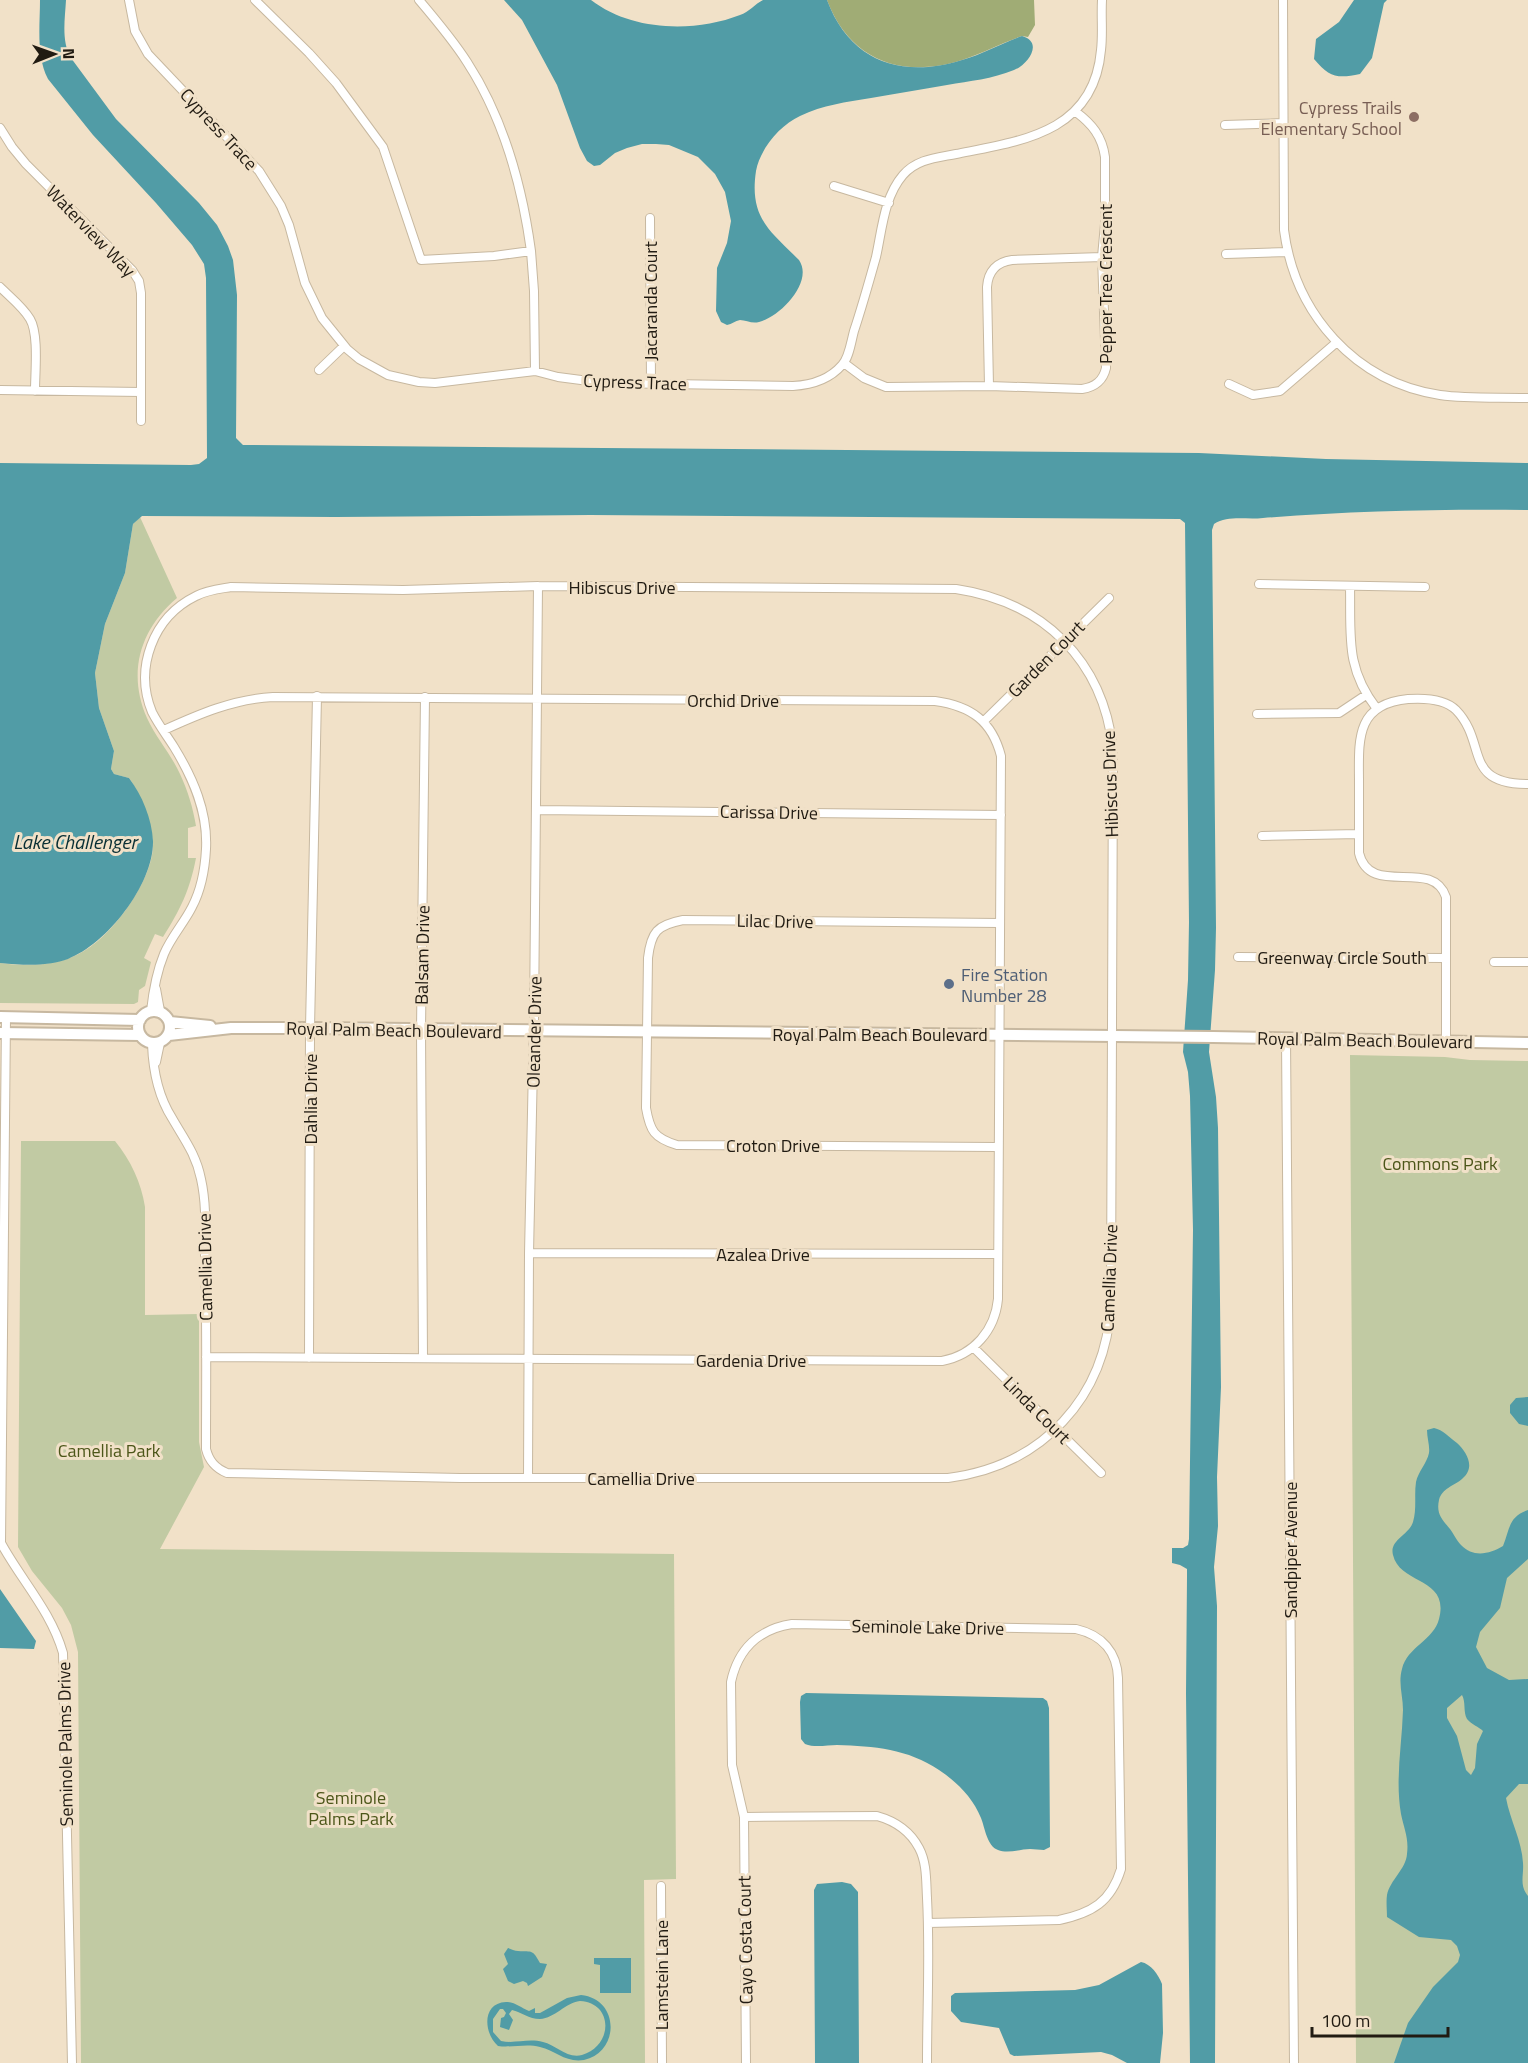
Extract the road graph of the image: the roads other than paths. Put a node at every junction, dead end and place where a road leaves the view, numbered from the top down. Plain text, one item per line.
1 (129, 0) edge
2 (255, 0) edge
3 (420, 0) edge
4 (1102, 0) edge
5 (1283, 0) edge
6 (1076, 112) junction
7 (1283, 123) junction
8 (1225, 125) dead end
9 (0, 128) edge
10 (834, 186) dead end
11 (889, 203) junction
12 (650, 218) dead end
13 (531, 251) junction
14 (1288, 252) junction
15 (1226, 254) dead end
16 (1102, 257) junction
17 (0, 287) edge
18 (1337, 342) junction
19 (344, 346) junction
20 (844, 363) junction
21 (319, 370) dead end
22 (535, 371) junction
23 (651, 384) junction
24 (1229, 384) dead end
25 (989, 386) junction
26 (0, 390) edge
27 (35, 391) junction
28 (141, 392) junction
29 (1528, 398) edge
30 (141, 421) dead end
31 (1259, 585) dead end
32 (538, 586) junction
33 (1350, 586) junction
34 (1425, 587) dead end
35 (1109, 598) dead end
36 (1064, 640) junction
37 (1366, 695) junction
38 (317, 696) junction
39 (425, 697) junction
40 (537, 699) junction
41 (1377, 709) junction
42 (1257, 714) dead end
43 (984, 721) junction
44 (164, 730) junction
45 (1528, 784) edge
46 (537, 810) junction
47 (1001, 815) junction
48 (1359, 834) junction
49 (1262, 836) dead end
50 (1000, 923) junction
51 (1238, 957) dead end
52 (1446, 958) junction
53 (1494, 962) dead end
54 (1528, 962) edge
55 (156, 1011) junction
56 (3, 1017) edge
57 (140, 1020) junction
58 (170, 1022) junction
59 (231, 1028) junction
60 (310, 1028) junction
61 (421, 1030) junction
62 (534, 1031) junction
63 (647, 1032) junction
64 (3, 1033) edge
65 (140, 1035) junction
66 (999, 1035) junction
67 (1111, 1036) junction
68 (1286, 1038) junction
69 (160, 1040) junction
70 (1446, 1042) junction
71 (1528, 1043) edge
72 (997, 1147) junction
73 (529, 1253) junction
74 (997, 1254) junction
75 (973, 1347) junction
76 (206, 1357) junction
77 (309, 1358) junction
78 (423, 1358) junction
79 (528, 1359) junction
80 (1056, 1429) junction
81 (1101, 1473) dead end
82 (528, 1478) junction
83 (744, 1817) junction
84 (661, 1886) dead end
85 (928, 1923) junction
86 (72, 2063) edge
87 (662, 2063) edge
88 (747, 2063) edge
89 (927, 2063) edge
90 (1294, 2063) edge

1 - 19 street, Cypress Trace
2 - 13 street
3 - 13 street
4 - 6 street
5 - 7 street
6 - 11 street
6 - 16 street, Pepper Tree Crescent
7 - 8 street
7 - 14 street
9 - 28 street, Waterview Way
10 - 11 street
11 - 20 street
12 - 23 street, Jacaranda Court
13 - 22 street
14 - 15 street
14 - 18 street
16 - 25 street
16 - 25 street, Pepper Tree Crescent
17 - 27 street
18 - 24 street
18 - 29 street
19 - 21 street
19 - 22 street, Cypress Trace
20 - 23 street, Cypress Trace
20 - 25 street, Pepper Tree Crescent
22 - 23 street, Cypress Trace
26 - 27 street
27 - 28 street
28 - 30 street, Waterview Way
31 - 33 street
32 - 36 street, Hibiscus Drive
32 - 40 street, Oleander Drive
32 - 44 street, Hibiscus Drive
33 - 34 street
33 - 37 street
35 - 36 street, Garden Court
36 - 43 street, Garden Court
36 - 67 street, Hibiscus Drive
37 - 41 street
37 - 42 street
38 - 39 street, Orchid Drive
38 - 44 street, Orchid Drive
38 - 60 street, Dahlia Drive
39 - 40 street, Orchid Drive
39 - 61 street, Balsam Drive
40 - 43 street, Orchid Drive
40 - 46 street, Oleander Drive
41 - 45 street
41 - 48 street
43 - 47 street, Orchid Drive
44 - 55 street, Hibiscus Drive
46 - 47 street, Carissa Drive
46 - 62 street, Oleander Drive
47 - 50 street, Orchid Drive
48 - 49 street
48 - 52 street
50 - 63 street, Lilac Drive
50 - 66 street, Orchid Drive
51 - 52 street, Greenway Circle South
52 - 70 street
53 - 54 street
55 - 57 street
55 - 58 street
56 - 57 street
56 - 64 street, Seminole Palms Drive
57 - 65 street
58 - 59 street, Royal Palm Beach Boulevard
58 - 69 street
59 - 60 street, Royal Palm Beach Boulevard
59 - 69 street, Royal Palm Beach Boulevard
60 - 61 street, Royal Palm Beach Boulevard
60 - 77 street, Dahlia Drive
61 - 62 street, Royal Palm Beach Boulevard
61 - 78 street, Balsam Drive
62 - 63 street, Royal Palm Beach Boulevard
62 - 73 street, Oleander Drive
63 - 66 street, Royal Palm Beach Boulevard
63 - 72 street, Croton Drive
64 - 65 street
64 - 86 street, Seminole Palms Drive
65 - 69 street
66 - 67 street, Royal Palm Beach Boulevard
66 - 72 street, Gardenia Drive
67 - 68 street, Royal Palm Beach Boulevard
67 - 80 street, Camellia Drive
68 - 70 street, Royal Palm Beach Boulevard
68 - 90 street, Sandpiper Avenue
69 - 76 street, Camellia Drive
70 - 71 street, Royal Palm Beach Boulevard
72 - 74 street, Gardenia Drive
73 - 74 street, Azalea Drive
73 - 79 street, Oleander Drive
74 - 75 street, Gardenia Drive
75 - 79 street, Gardenia Drive
75 - 80 street, Linda Court
76 - 77 street, Gardenia Drive
76 - 82 street, Camellia Drive
77 - 78 street, Gardenia Drive
78 - 79 street, Gardenia Drive
79 - 82 street, Oleander Drive
80 - 81 street, Linda Court
80 - 82 street, Camellia Drive
83 - 85 street
83 - 85 street, Seminole Lake Drive
83 - 88 street, Cayo Costa Court
84 - 87 street, Lamstein Lane
85 - 89 street

